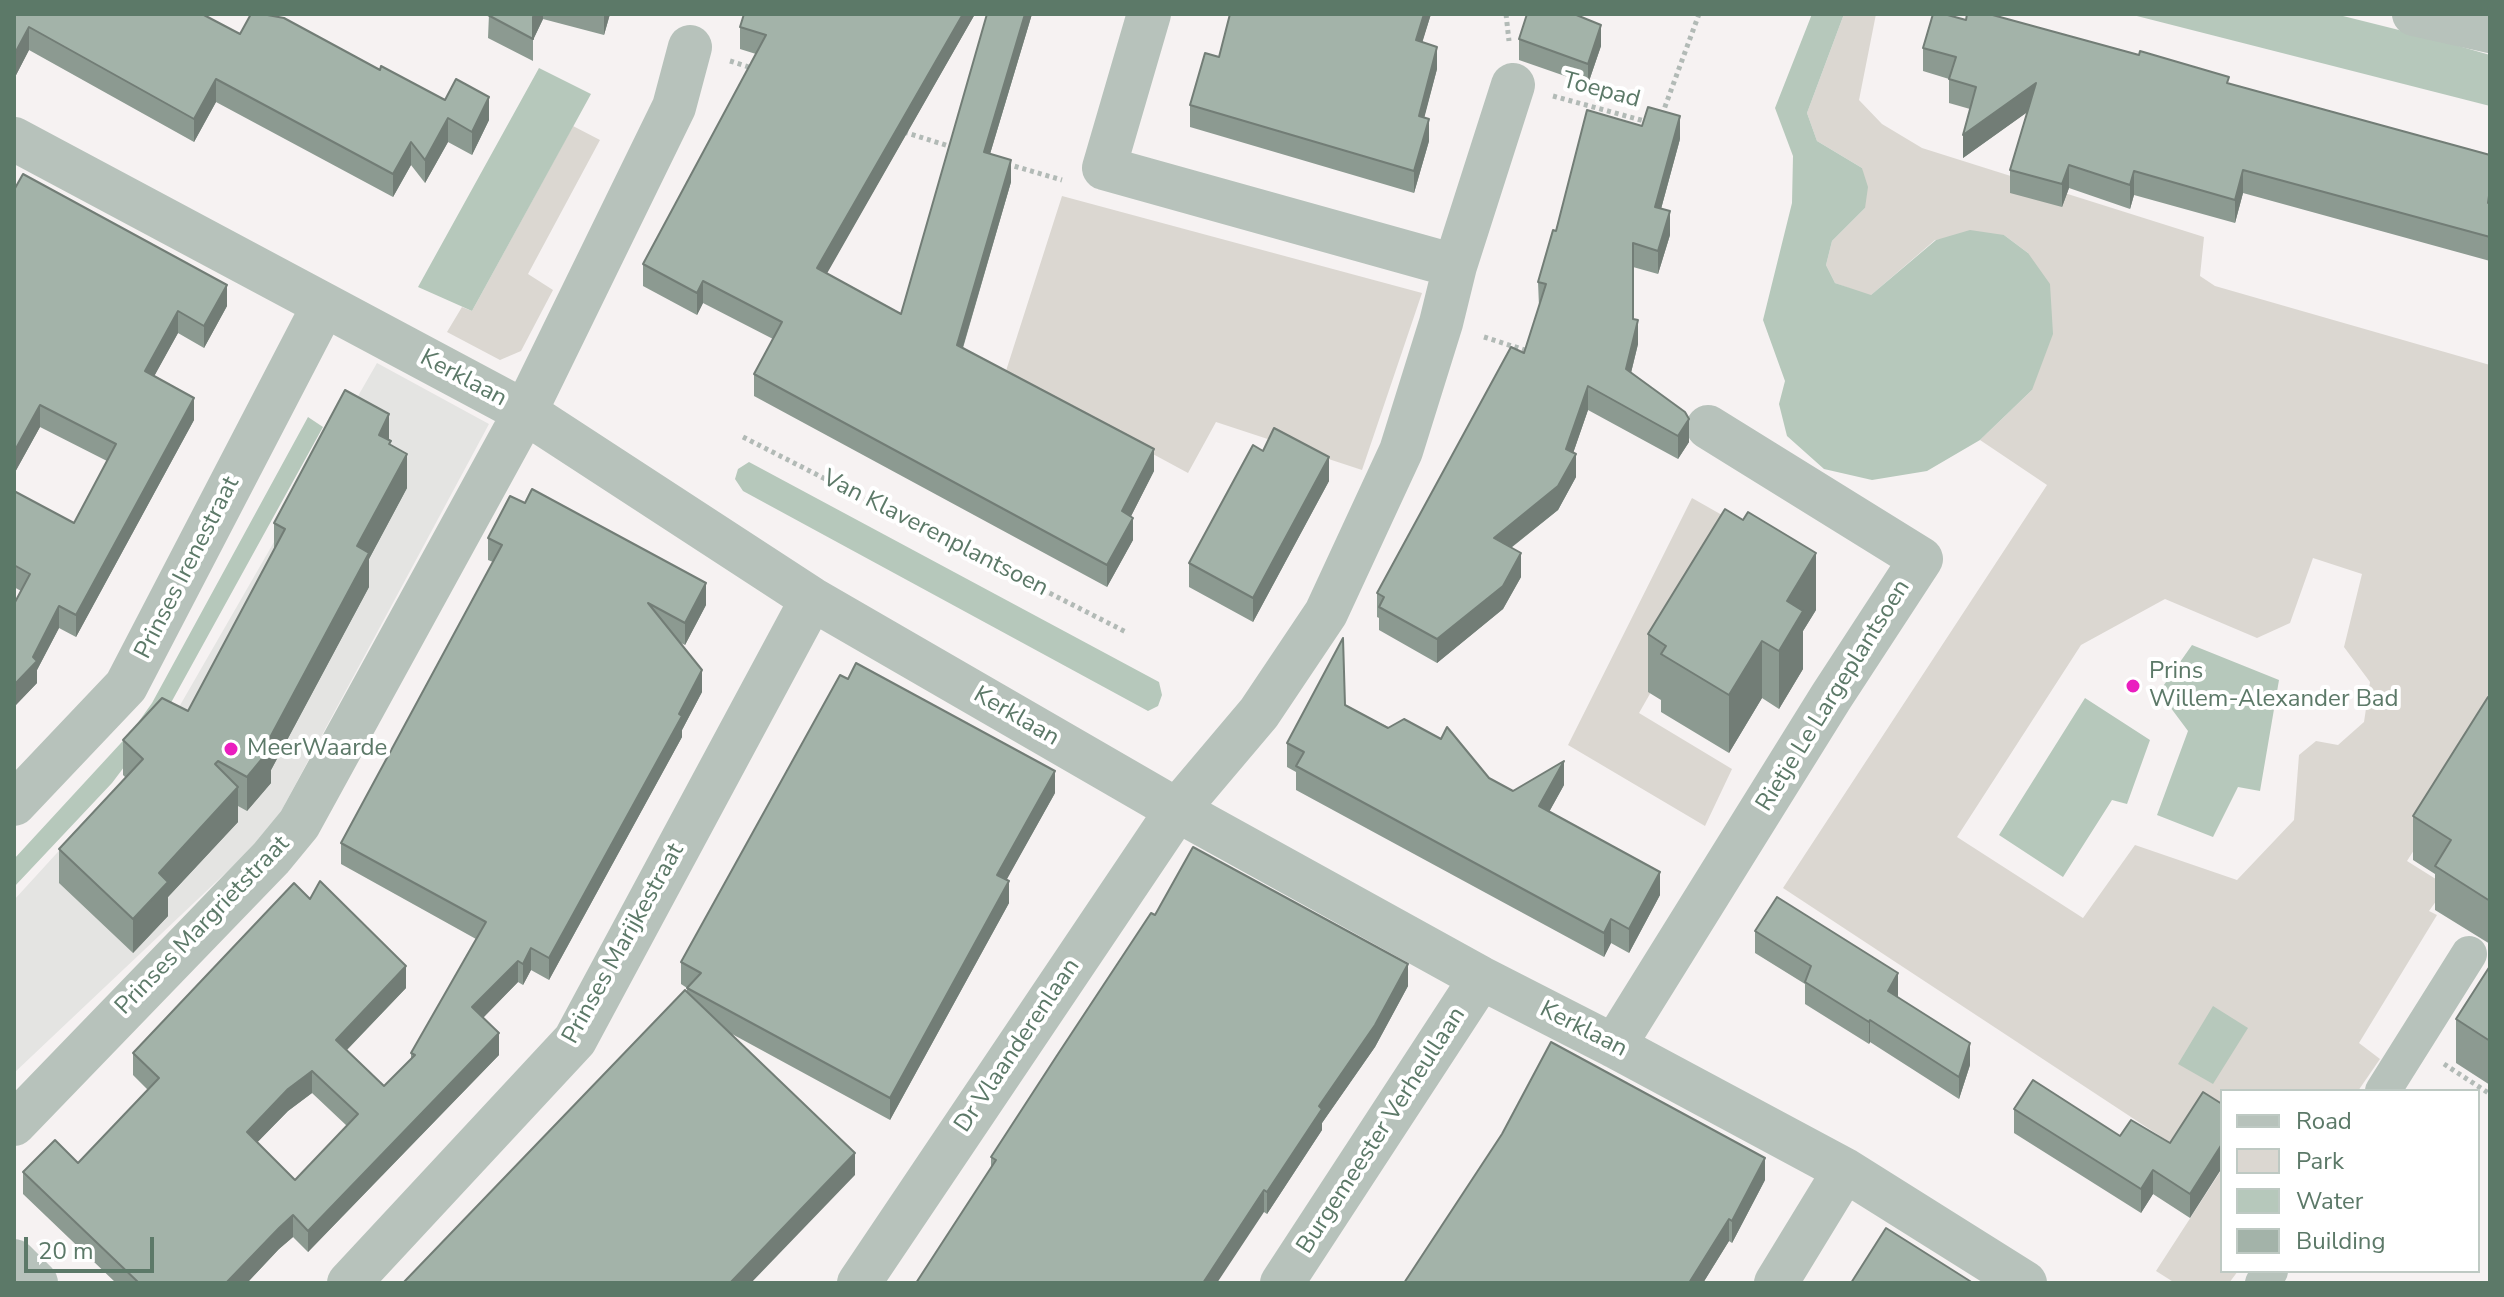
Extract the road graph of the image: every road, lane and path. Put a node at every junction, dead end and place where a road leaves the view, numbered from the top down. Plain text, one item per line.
1 (1149, 14) edge
2 (1699, 14) edge
3 (2414, 14) edge
4 (2490, 31) edge
5 (690, 47) joint
6 (765, 73) edge
7 (1513, 85) joint
8 (894, 129) edge
9 (14, 139) edge
10 (969, 152) edge
11 (1000, 161) edge
12 (1104, 168) junction
13 (1455, 266) junction
14 (324, 305) junction
15 (1441, 323) junction
16 (1544, 356) edge
17 (525, 412) junction
18 (1708, 427) dead end
19 (743, 437) dead end
20 (812, 599) junction
21 (1126, 632) dead end
22 (14, 804) edge
23 (1177, 810) junction
24 (2469, 954) dead end
25 (1481, 978) junction
26 (2413, 1044) junction
27 (1614, 1046) junction
28 (2384, 1089) edge
29 (2490, 1094) edge
30 (14, 1124) edge
31 (1845, 1170) junction
32 (14, 1261) edge
33 (36, 1283) edge
34 (349, 1283) edge
35 (859, 1283) edge
36 (1282, 1283) edge
37 (1776, 1283) edge
38 (2025, 1283) edge

1 - 12 street
2 - 7 path, Toepad
3 - 4 street
5 - 6 path
5 - 17 street
7 - 13 street, Dr Vlaanderenlaan
8 - 10 path
9 - 14 street, Kerklaan
11 - 12 path
12 - 13 street
13 - 15 street, Dr Vlaanderenlaan
14 - 17 street, Kerklaan
14 - 22 street, Prinses Irenestraat
15 - 16 path
15 - 23 street, Dr Vlaanderenlaan
17 - 20 street, Kerklaan
17 - 30 street, Prinses Margrietstraat
18 - 27 street, Rietje Le Largeplantsoen
19 - 21 path, Van Klaverenplantsoen
20 - 23 street, Kerklaan
20 - 34 street, Prinses Marijkestraat
23 - 25 street, Kerklaan
23 - 35 street, Dr Vlaanderenlaan
24 - 26 street
25 - 27 street, Kerklaan
25 - 36 street, Burgemeester Verheullaan
26 - 28 street
26 - 29 path
27 - 31 street, Kerklaan
31 - 37 street
31 - 38 street, Kerklaan
32 - 33 street

